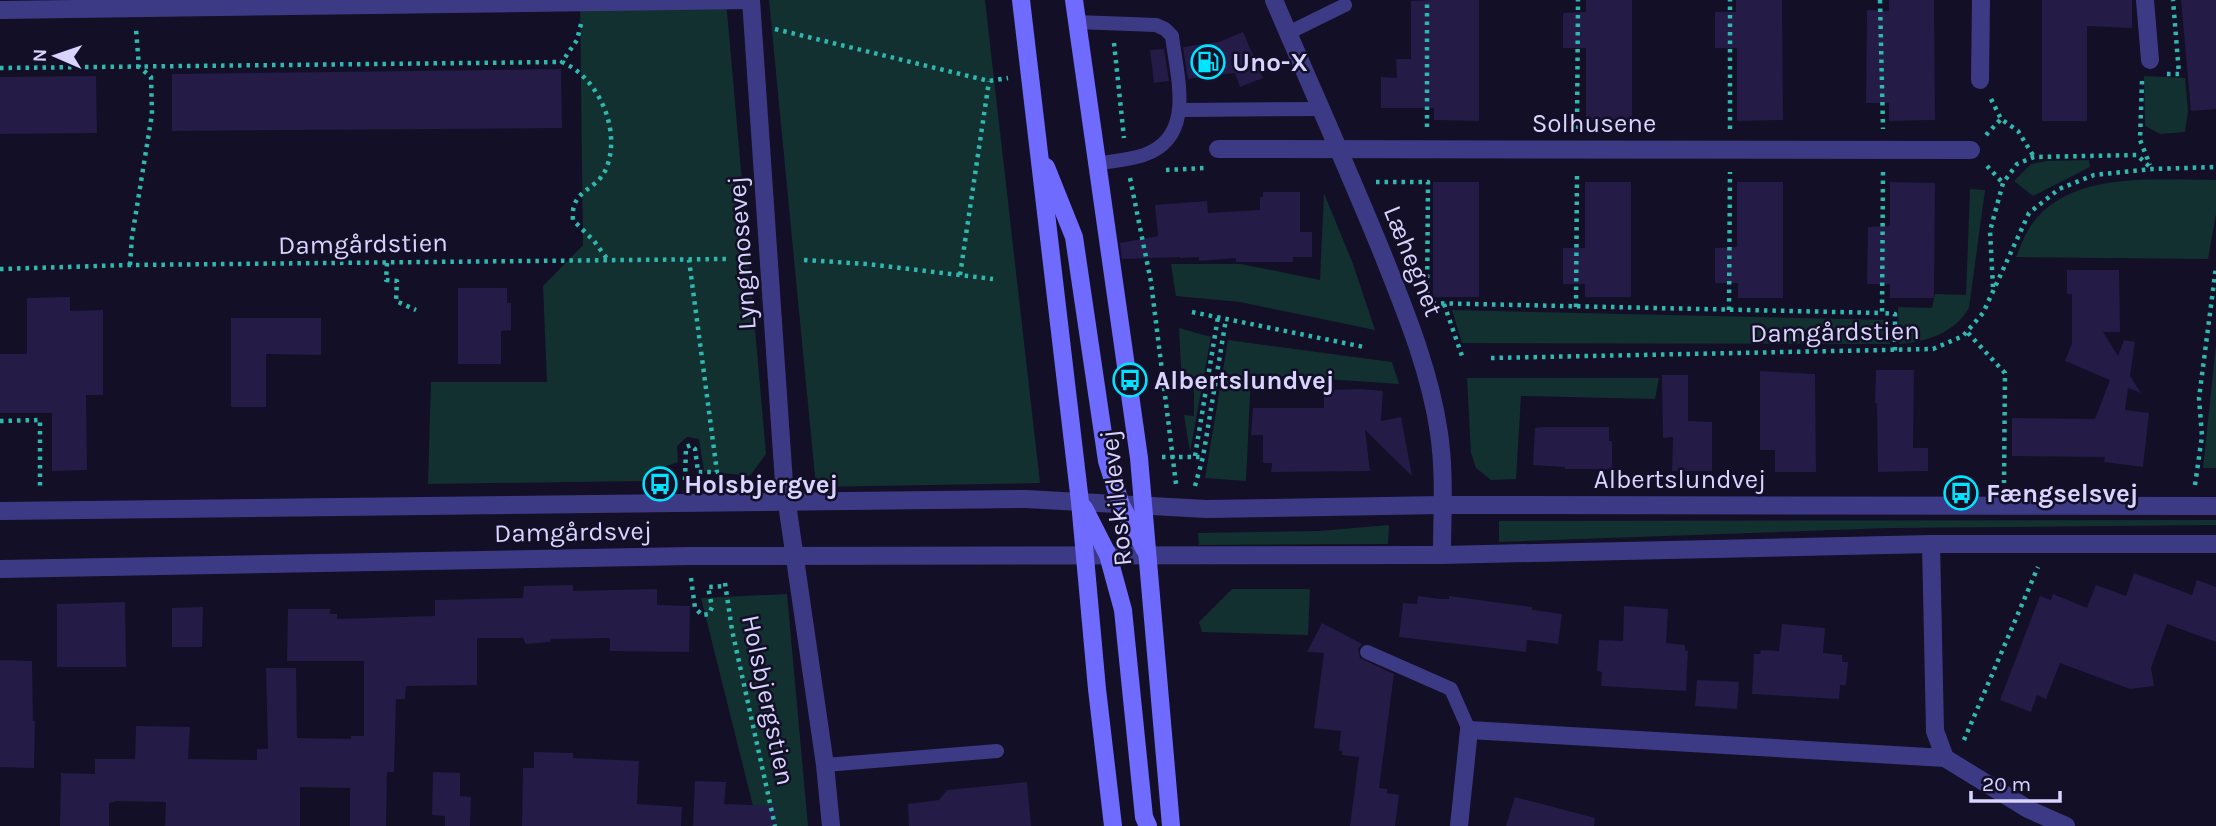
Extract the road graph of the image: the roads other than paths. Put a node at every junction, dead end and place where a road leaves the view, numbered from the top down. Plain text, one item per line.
1 (751, 0) edge
2 (1021, 0) edge
3 (1074, 0) edge
4 (1274, 0) edge
5 (1981, 0) edge
6 (2145, 0) edge
7 (1345, 5) dead end
8 (0, 10) edge
9 (1076, 22) junction
10 (1288, 33) junction
11 (2150, 60) road end
12 (1980, 80) road end
13 (1321, 109) junction
14 (1181, 110) junction
15 (1038, 145) junction
16 (1218, 149) road end
17 (1340, 149) junction
18 (1971, 150) dead end
19 (1096, 164) junction
20 (1080, 502) junction
21 (788, 503) junction
22 (1121, 505) junction
23 (1442, 505) junction
24 (1145, 506) junction
25 (2216, 506) edge
26 (0, 510) edge
27 (1931, 544) junction
28 (2216, 544) edge
29 (1084, 555) junction
30 (1108, 555) junction
31 (1442, 555) junction
32 (1148, 556) junction
33 (794, 557) junction
34 (0, 569) edge
35 (1367, 652) dead end
36 (1469, 730) junction
37 (997, 751) dead end
38 (1949, 761) junction
39 (825, 765) junction
40 (831, 826) edge
41 (1113, 826) edge
42 (1148, 826) edge
43 (1171, 826) edge
44 (1459, 826) edge
45 (2066, 826) edge

1 - 8 street
1 - 21 street, Lyngmosevej
2 - 15 main road, Roskildevej
3 - 9 main road, Roskildevej
4 - 10 street, Læhegnet
5 - 12 street
6 - 11 street
7 - 10 lane
9 - 14 lane
9 - 19 main road, Roskildevej
10 - 13 street, Læhegnet
13 - 14 lane
13 - 17 street, Læhegnet
14 - 19 lane
15 - 20 main road, Roskildevej
15 - 22 main road
16 - 17 street, Solhusene
17 - 18 street, Solhusene
17 - 23 street, Læhegnet
19 - 24 main road, Roskildevej
20 - 21 street, Damgårdsvej
20 - 22 street, Damgårdsvej
20 - 29 main road, Roskildevej
20 - 30 main road
21 - 26 street, Damgårdsvej
21 - 33 street
22 - 24 street, Damgårdsvej
22 - 32 main road
23 - 24 street, Albertslundvej
23 - 25 street, Albertslundvej
23 - 31 street, Læhegnet
24 - 32 main road, Roskildevej
27 - 28 street
27 - 31 street
27 - 38 street
29 - 30 street, Damgårdsvej
29 - 33 street, Damgårdsvej
29 - 41 main road, Roskildevej
30 - 32 street, Damgårdsvej
30 - 42 main road
31 - 32 street
32 - 43 main road, Roskildevej
33 - 34 street, Damgårdsvej
33 - 39 street
35 - 36 lane
36 - 38 street
36 - 44 street
37 - 39 lane
38 - 45 street
39 - 40 street

